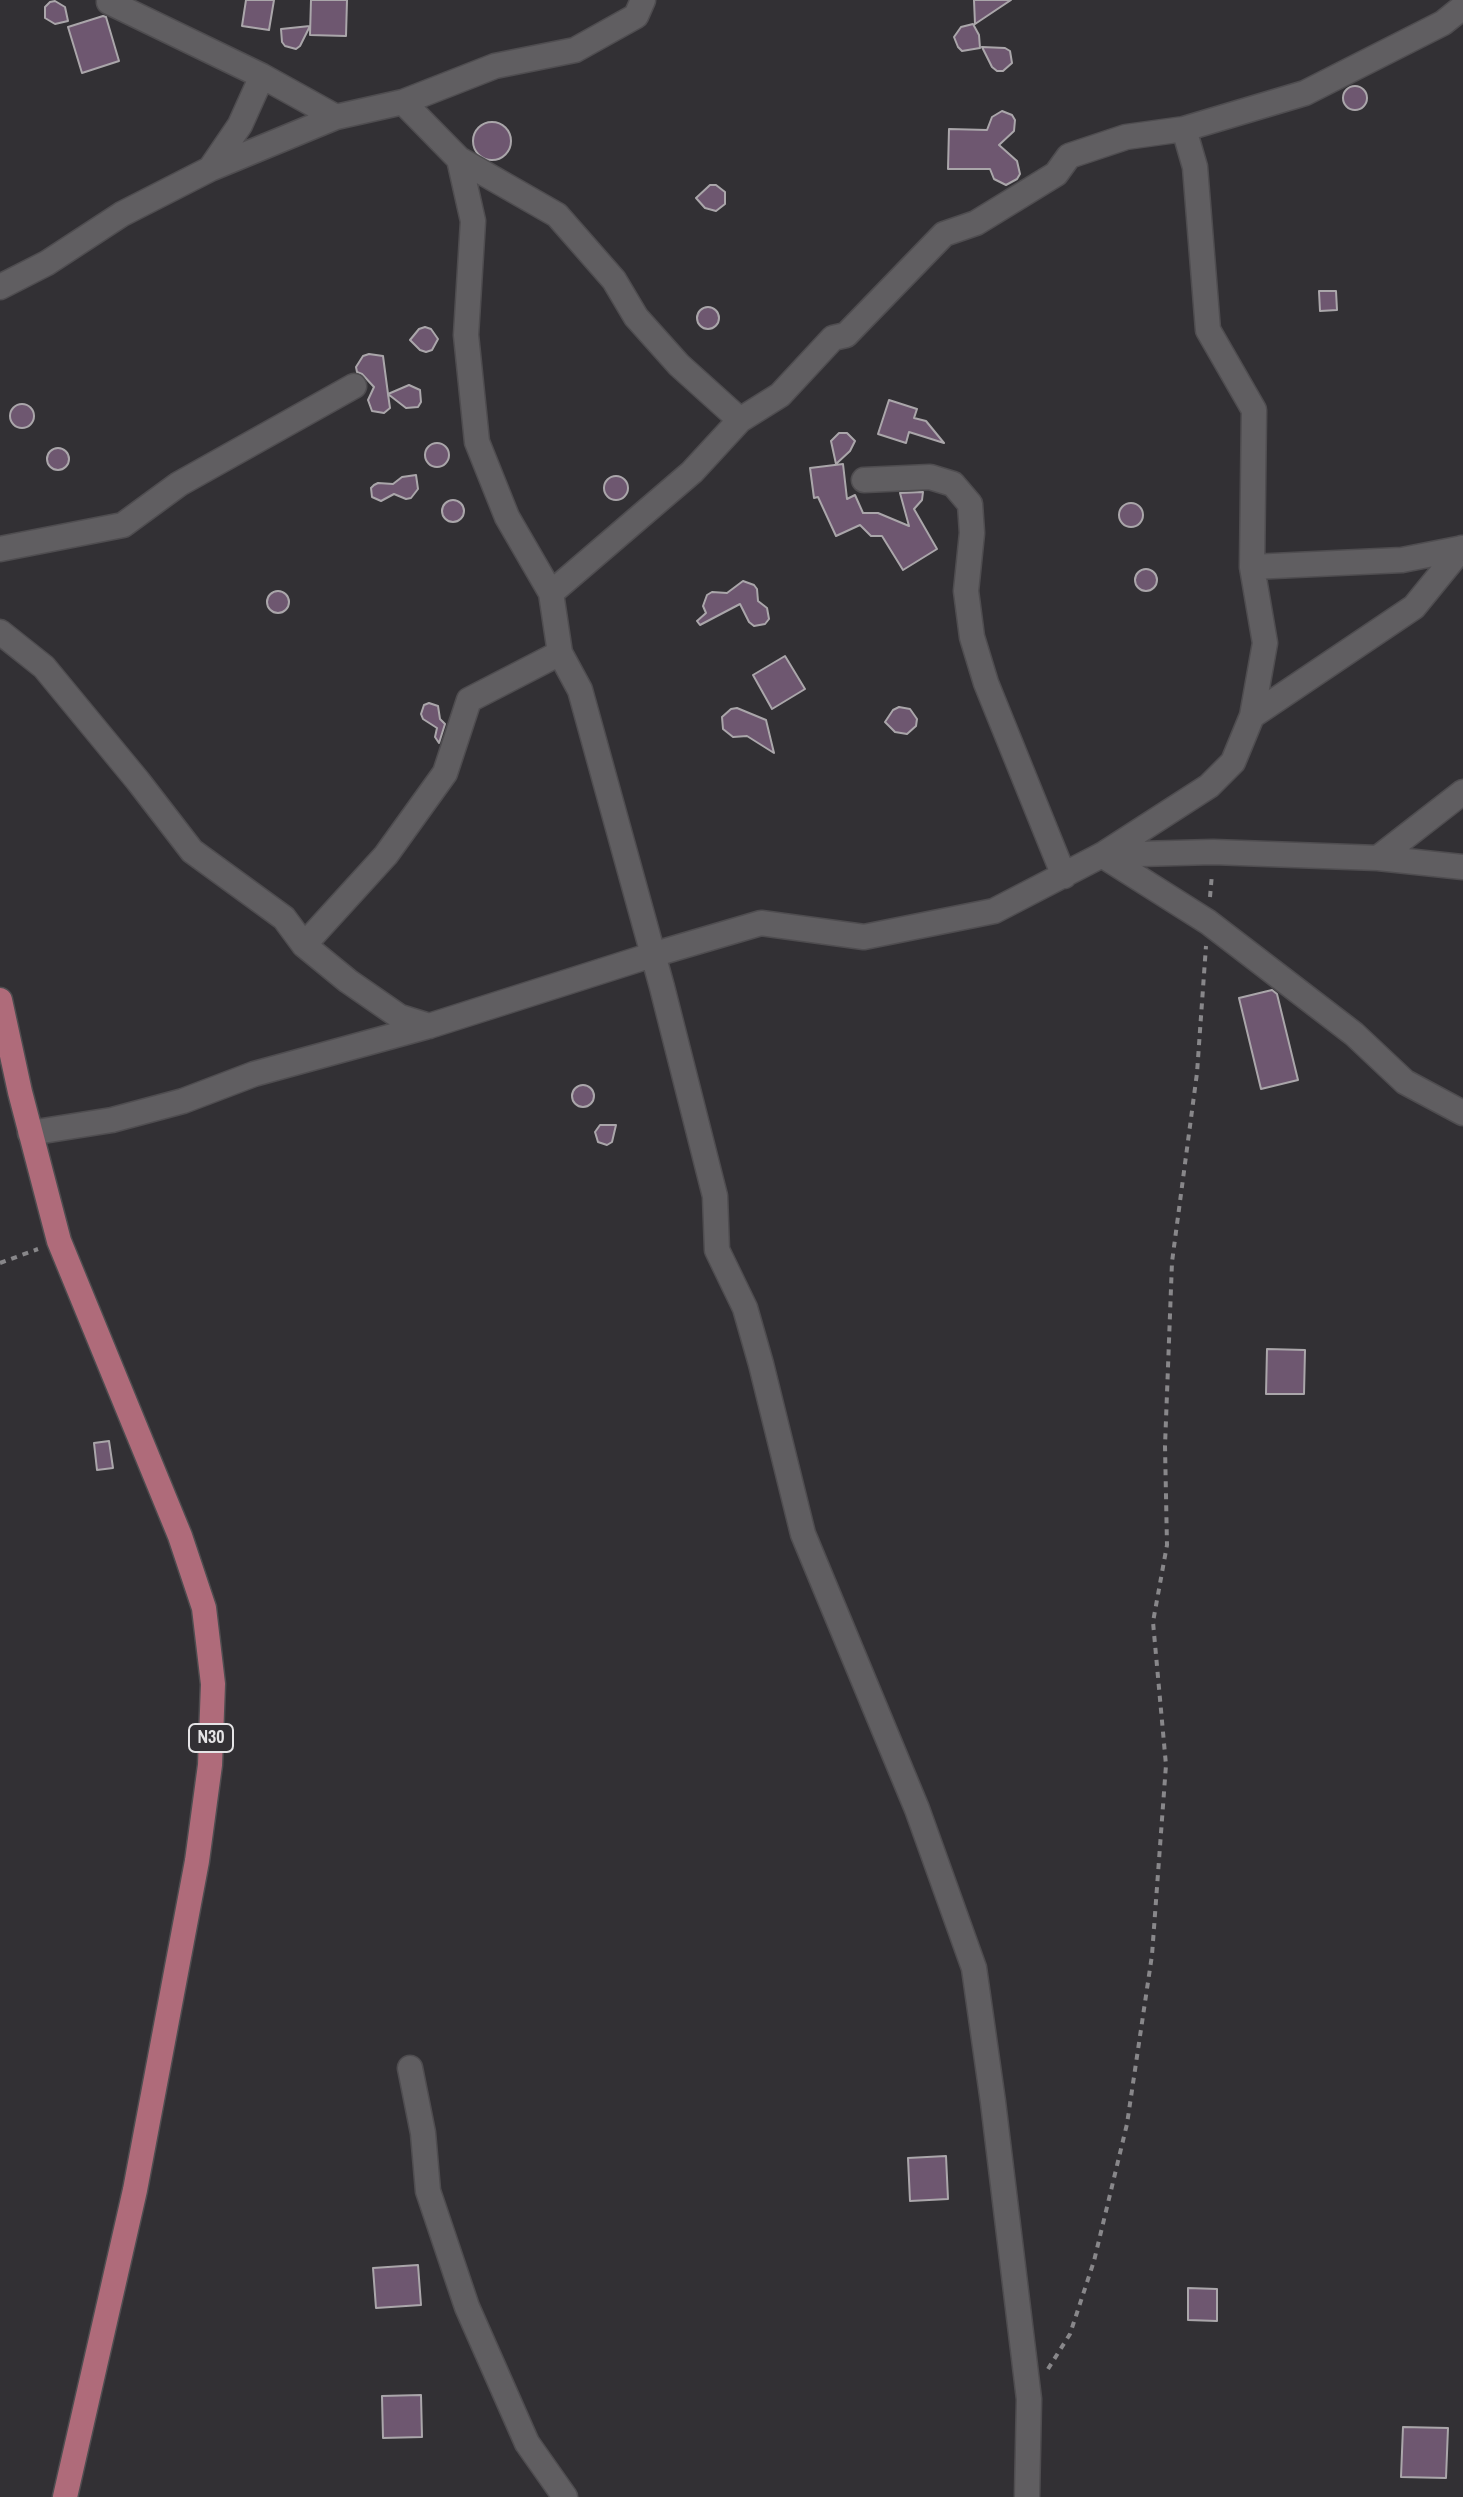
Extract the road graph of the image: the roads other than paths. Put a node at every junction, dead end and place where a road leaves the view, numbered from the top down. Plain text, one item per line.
1 (643, 0) edge
2 (109, 2) dead end
3 (1463, 7) edge
4 (262, 76) junction
5 (403, 102) junction
6 (336, 117) junction
7 (1184, 129) junction
8 (459, 159) junction
9 (210, 169) junction
10 (0, 287) edge
11 (354, 386) dead end
12 (740, 420) junction
13 (864, 480) dead end
14 (1462, 548) edge
15 (0, 549) edge
16 (1252, 567) junction
17 (551, 593) junction
18 (0, 632) edge
19 (560, 653) junction
20 (1252, 716) junction
21 (1463, 792) edge
22 (1102, 855) junction
23 (1378, 858) junction
24 (1463, 867) edge
25 (1064, 876) junction
26 (304, 945) junction
27 (652, 955) junction
28 (0, 1000) edge
29 (429, 1026) junction
30 (1463, 1113) edge
31 (30, 1133) junction
32 (410, 2068) dead end
33 (65, 2497) edge
34 (565, 2497) edge
35 (1027, 2497) edge

1 - 5 street
2 - 4 street
3 - 7 street
4 - 6 street
4 - 9 street
5 - 6 street
5 - 8 street
6 - 9 street
7 - 12 street
7 - 16 street
8 - 12 street
8 - 17 street
9 - 10 street
11 - 15 street
12 - 17 street
13 - 25 street
14 - 16 street
14 - 20 street
16 - 20 street
17 - 19 street
18 - 26 street
19 - 26 street
19 - 27 street
20 - 22 street
21 - 23 street
22 - 23 street
22 - 25 street
22 - 30 street
23 - 24 street
25 - 27 street
26 - 29 street
27 - 29 street
27 - 35 street
28 - 31 main road, N30
29 - 31 street
31 - 33 main road, N30
32 - 34 street

